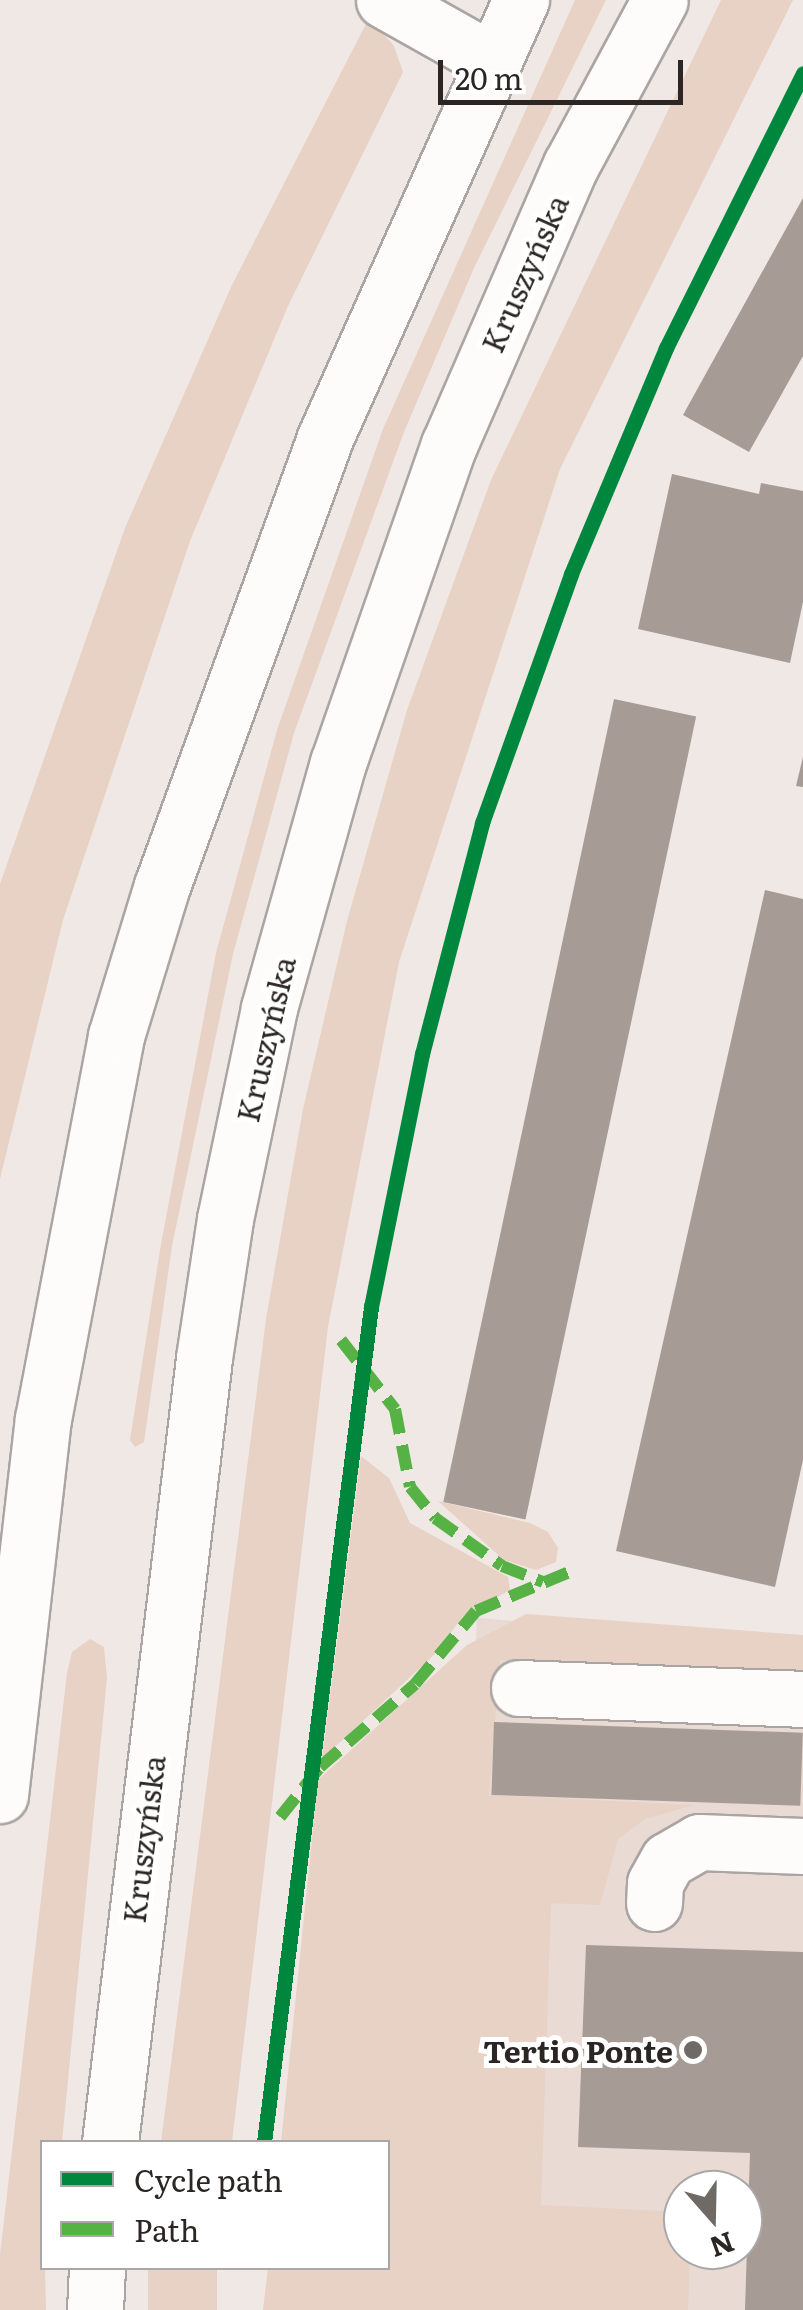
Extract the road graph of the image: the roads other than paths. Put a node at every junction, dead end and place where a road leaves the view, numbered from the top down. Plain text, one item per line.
1 (384, 0) edge
2 (520, 0) edge
3 (660, 0) edge
4 (489, 60) junction
5 (520, 1688) dead end
6 (803, 1699) edge
7 (0, 1794) edge
8 (803, 1846) edge
9 (654, 1902) dead end
10 (110, 2140) edge
11 (97, 2270) edge
12 (95, 2310) edge

1 - 4 main road
2 - 4 main road
3 - 10 main road, Kruszyńska
4 - 7 main road
5 - 6 main road
8 - 9 main road
11 - 12 main road

